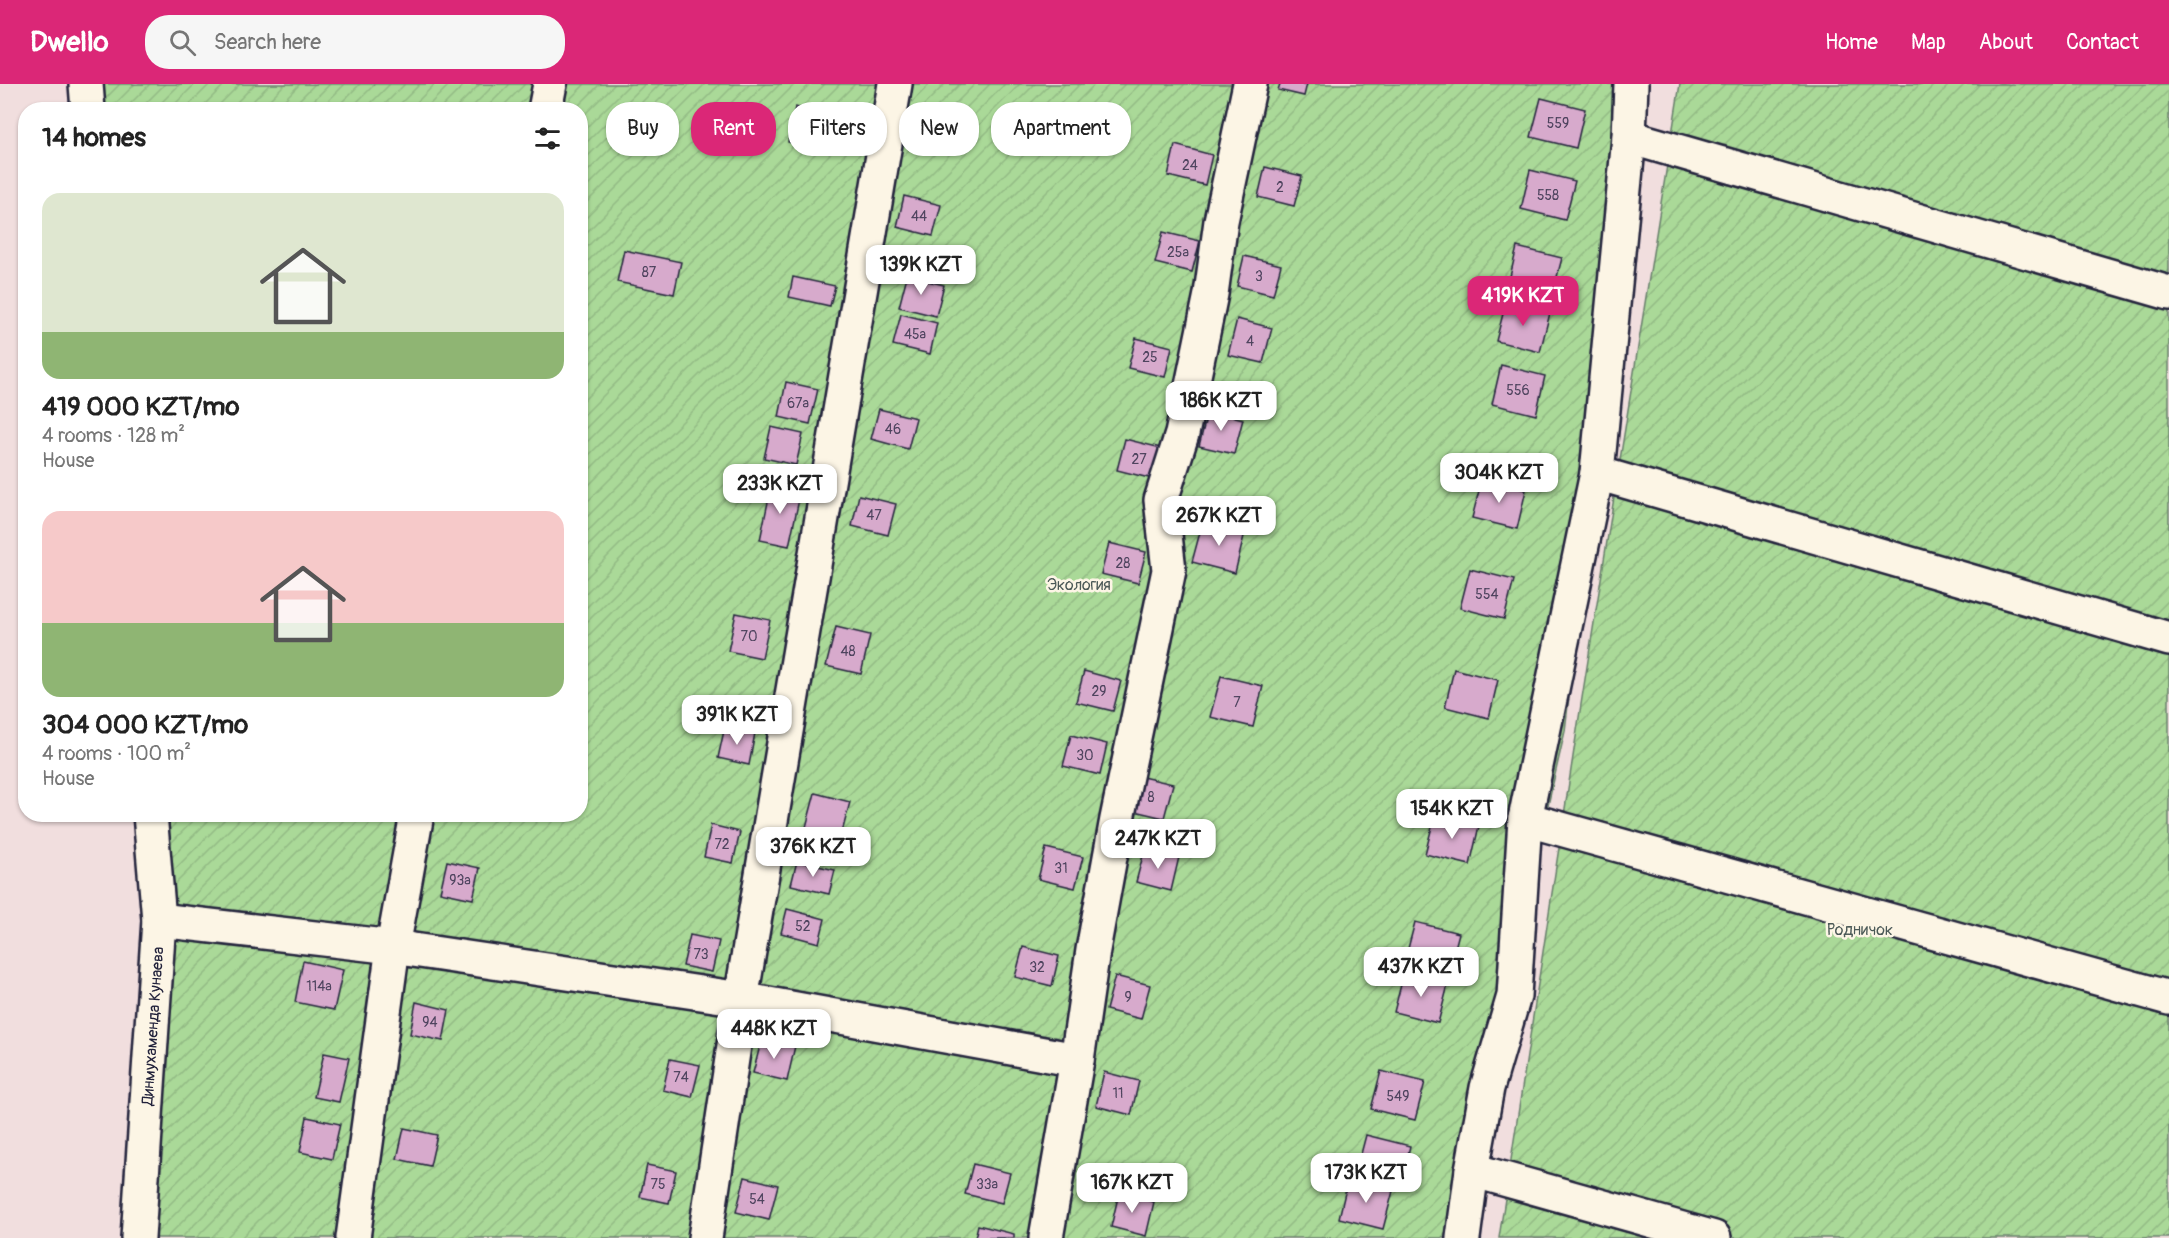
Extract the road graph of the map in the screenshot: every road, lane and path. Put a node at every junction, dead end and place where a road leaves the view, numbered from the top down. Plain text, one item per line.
1 (86, 84) edge
2 (550, 84) edge
3 (894, 84) edge
4 (1250, 84) edge
5 (1631, 84) edge
6 (87, 102) edge
7 (547, 102) edge
8 (1629, 137) junction
9 (2169, 293) edge
10 (1597, 473) junction
11 (2169, 639) edge
12 (1525, 819) junction
13 (151, 822) edge
14 (416, 822) edge
15 (159, 920) junction
16 (393, 947) junction
17 (2169, 998) edge
18 (741, 999) junction
19 (1077, 1060) junction
20 (1472, 1170) junction
21 (138, 1238) edge
22 (353, 1238) edge
23 (705, 1238) edge
24 (1046, 1238) edge
25 (1463, 1238) edge
26 (1714, 1238) edge

1 - 6 street
2 - 7 street
3 - 18 street
4 - 19 street
5 - 8 street
8 - 9 street
8 - 10 street
10 - 11 street
10 - 12 street
12 - 17 street
12 - 20 street
13 - 15 street, Динмухаменда Кунаева
14 - 16 street
15 - 16 street
15 - 21 street, Динмухаменда Кунаева
16 - 18 street
16 - 22 street
18 - 19 street
18 - 23 street
19 - 24 street
20 - 25 street
20 - 26 street

